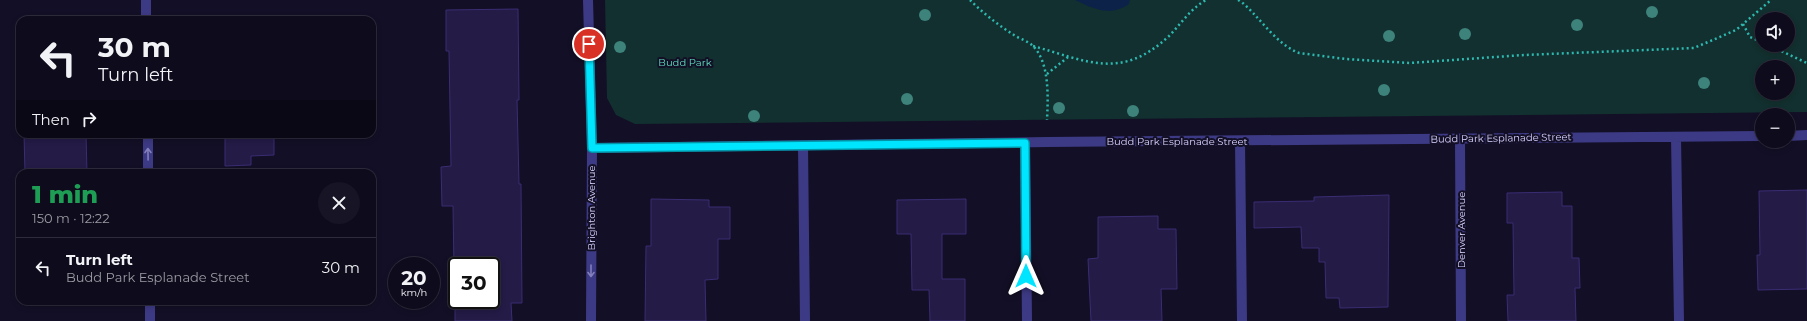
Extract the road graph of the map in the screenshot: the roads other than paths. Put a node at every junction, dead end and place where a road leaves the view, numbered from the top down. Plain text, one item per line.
1 (146, 0) edge
2 (588, 0) edge
3 (146, 16) edge
4 (1807, 135) edge
5 (1676, 136) junction
6 (1755, 136) edge
7 (1795, 136) edge
8 (148, 138) edge
9 (1460, 139) junction
10 (1240, 141) junction
11 (1025, 143) junction
12 (804, 146) junction
13 (592, 148) junction
14 (148, 169) edge
15 (150, 305) edge
16 (150, 321) edge
17 (591, 321) edge
18 (805, 321) edge
19 (1027, 321) edge
20 (1242, 321) edge
21 (1461, 321) edge
22 (1679, 321) edge

1 - 3 street
2 - 13 street, Brighton Avenue
4 - 7 street
5 - 6 street, Budd Park Esplanade Street
5 - 9 street, Budd Park Esplanade Street
5 - 22 street
14 -> 8 street
9 - 10 street, Budd Park Esplanade Street
9 - 21 street, Denver Avenue
10 - 11 street, Budd Park Esplanade Street
10 - 20 street
11 - 12 street, Budd Park Esplanade Street
11 - 19 street
12 - 13 street, Budd Park Esplanade Street
12 - 18 street
13 -> 17 street, Brighton Avenue
15 - 16 street

